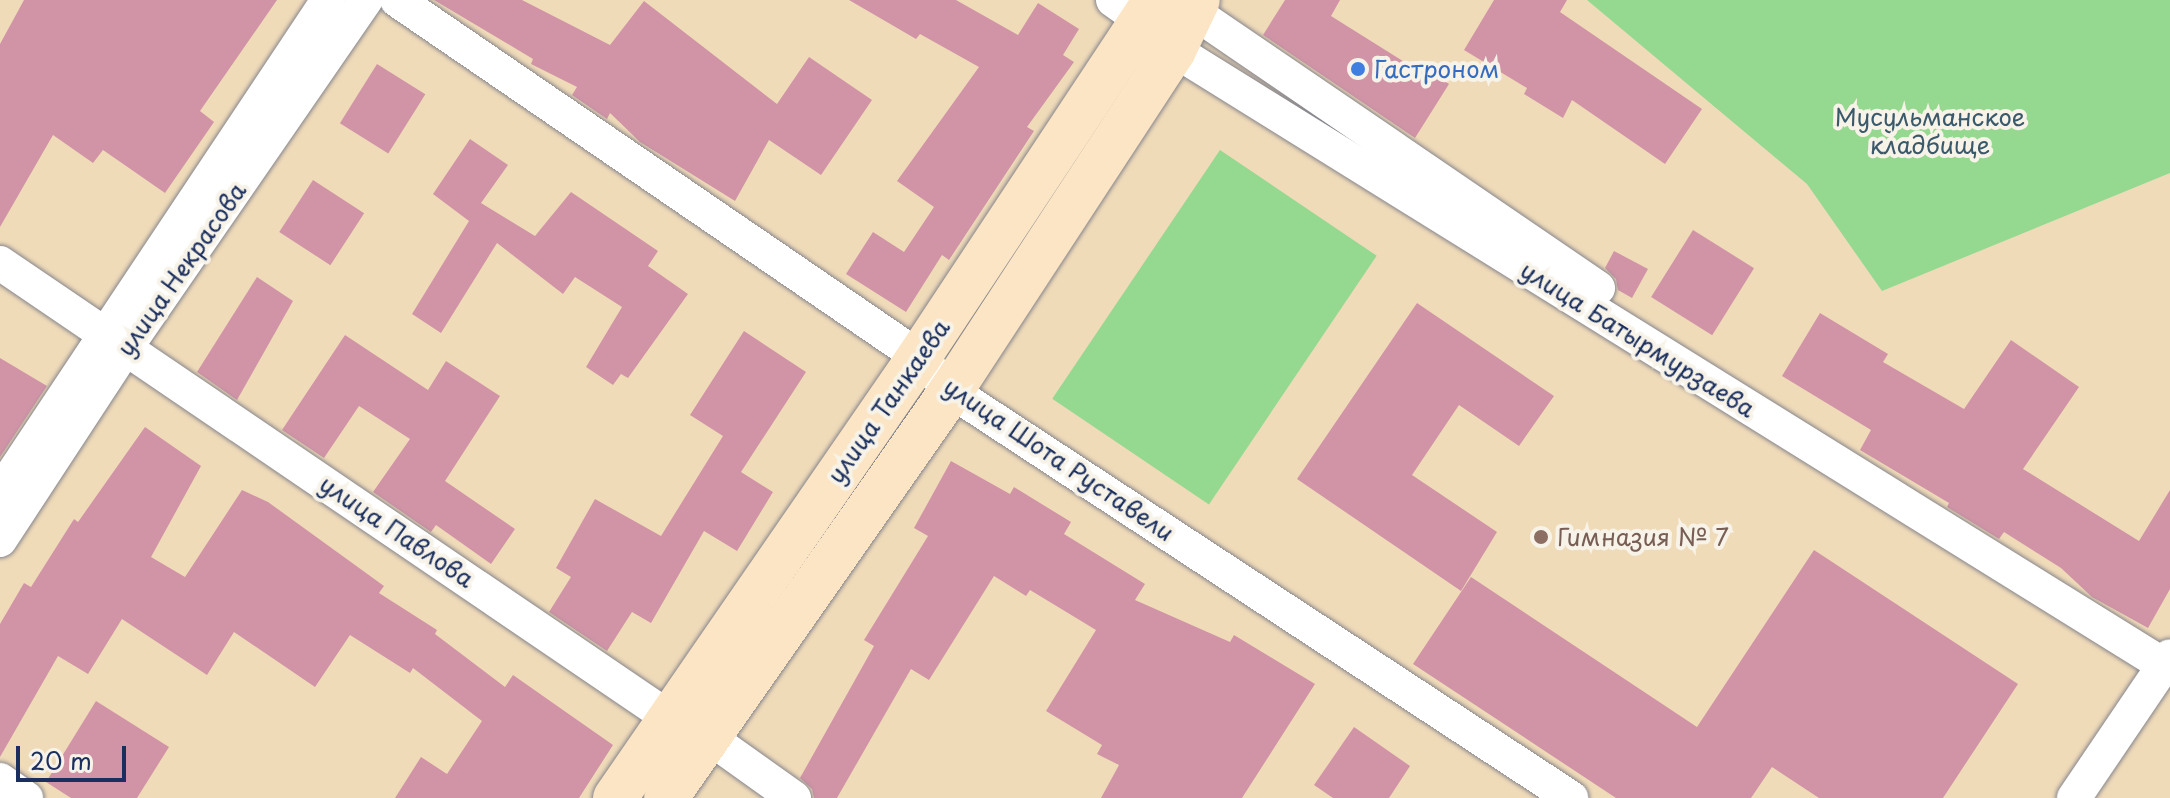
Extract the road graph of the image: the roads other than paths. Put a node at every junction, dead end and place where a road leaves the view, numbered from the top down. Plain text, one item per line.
1 (328, 0) edge
2 (366, 0) edge
3 (397, 0) edge
4 (1164, 12) edge
5 (0, 263) edge
6 (116, 340) junction
7 (919, 357) junction
8 (951, 391) junction
9 (0, 493) edge
10 (0, 540) edge
11 (2168, 663) edge
12 (668, 717) junction
13 (707, 736) junction
14 (0, 780) edge
15 (26, 798) edge
16 (615, 798) edge
17 (666, 798) edge
18 (794, 798) edge
19 (1571, 798) edge
20 (2074, 798) edge

1 - 6 street, улица Некрасова
2 - 6 street, улица Некрасова
3 - 7 street, улица Шота Руставели
4 - 7 main road, улица Танкаева
4 - 8 main road, улица Танкаева
4 - 11 street, улица Батырмурзаева
5 - 6 street, улица Павлова
6 - 9 street, улица Некрасова
6 - 10 street, улица Некрасова
6 - 12 street, улица Павлова
7 - 8 street, улица Шота Руставели
7 - 12 main road, улица Танкаева
8 - 13 main road, улица Танкаева
8 - 19 street, улица Шота Руставели
11 - 20 street
12 - 13 street, улица Павлова
12 - 16 main road, улица Танкаева
13 - 17 main road, улица Танкаева
13 - 18 street, улица Павлова
14 - 15 street

